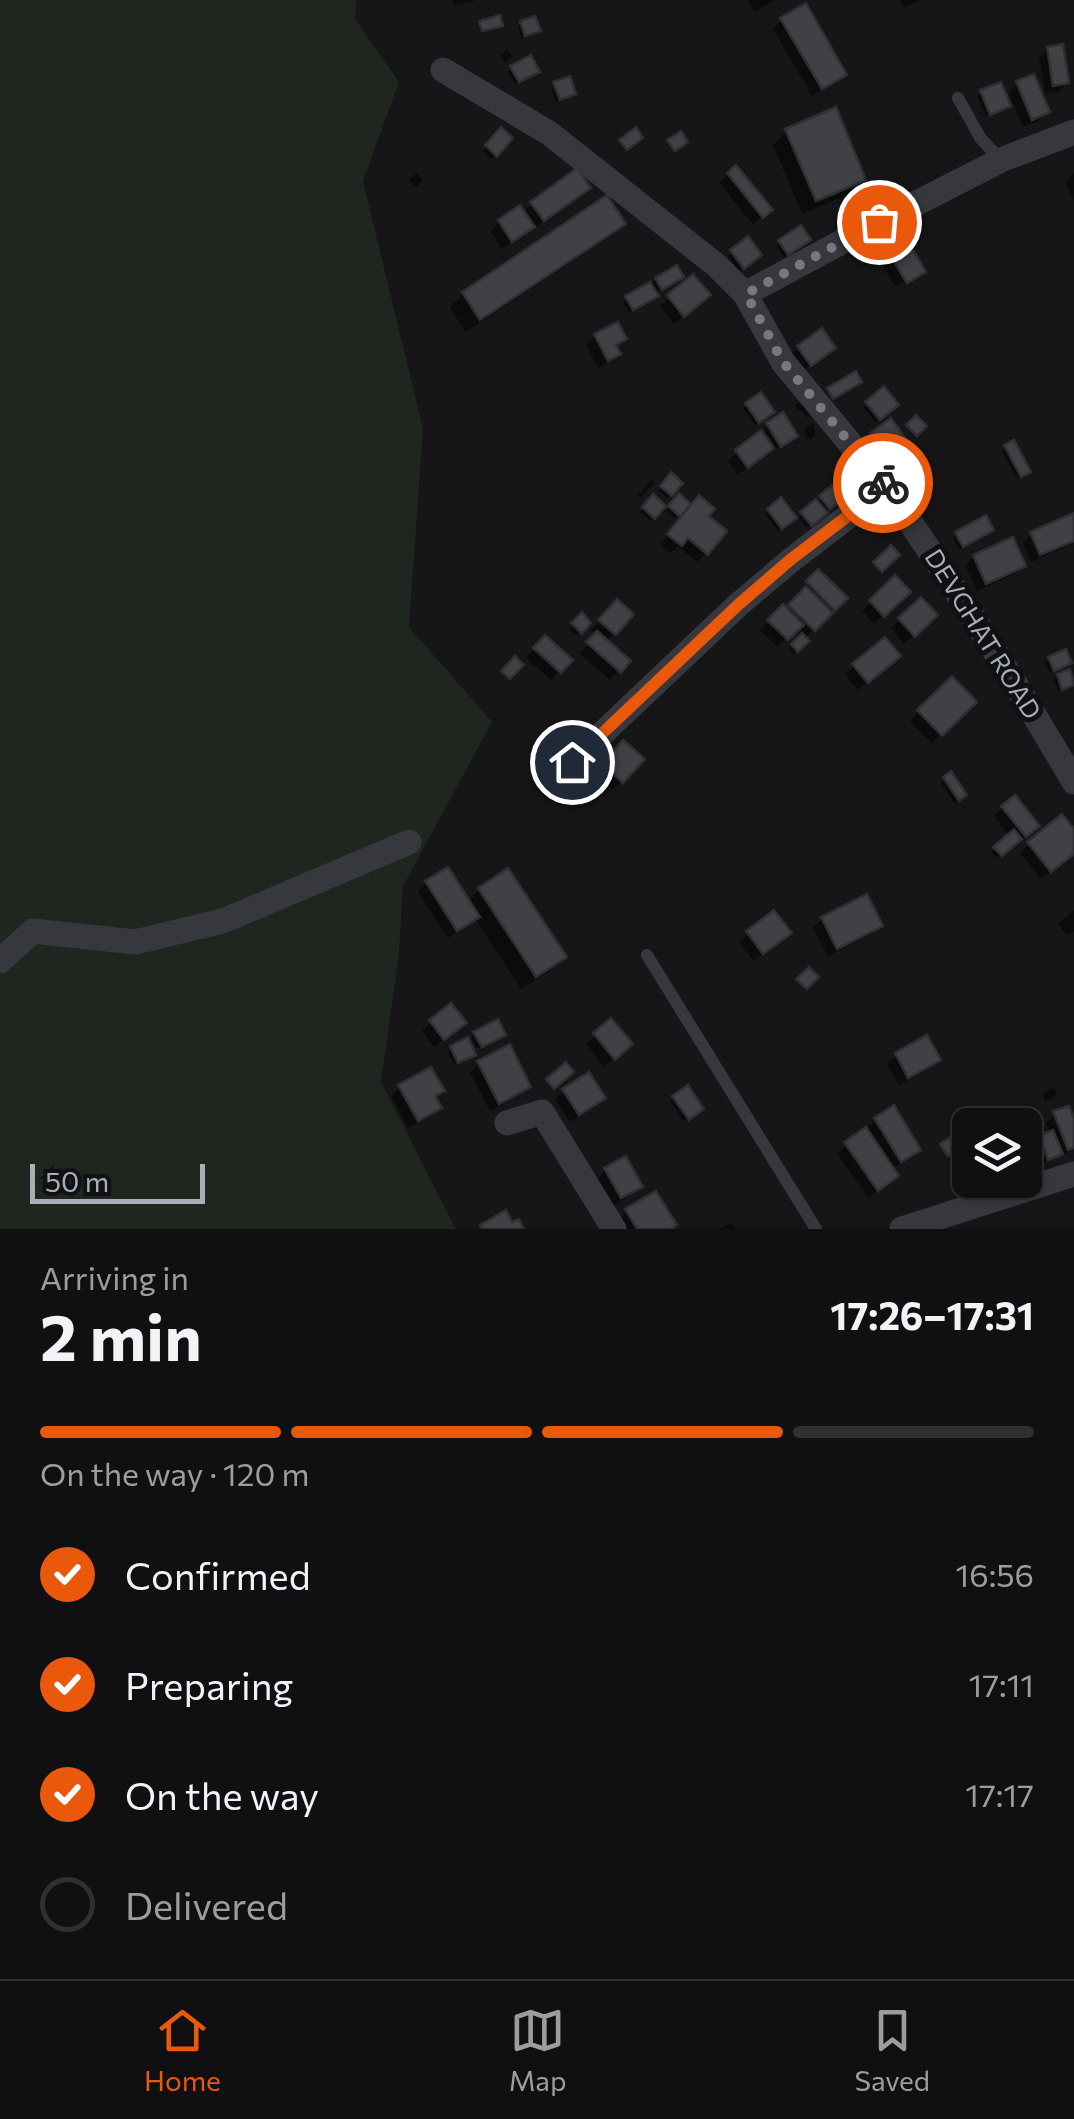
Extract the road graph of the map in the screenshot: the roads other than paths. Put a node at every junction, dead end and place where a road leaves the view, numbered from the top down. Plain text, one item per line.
1 (443, 70) dead end
2 (958, 98) dead end
3 (1074, 132) edge
4 (1000, 160) junction
5 (746, 294) junction
6 (886, 487) junction
7 (572, 762) dead end
8 (1074, 782) edge
9 (409, 842) dead end
10 (647, 955) dead end
11 (0, 962) edge
12 (508, 1123) dead end
13 (1074, 1174) edge
14 (614, 1229) edge
15 (816, 1229) edge
16 (902, 1229) edge

1 - 5 street, DEVGHAT ROAD
2 - 4 lane
3 - 4 street
4 - 5 street
5 - 6 street, DEVGHAT ROAD
6 - 7 street
6 - 8 street, DEVGHAT ROAD
9 - 11 street
10 - 15 lane
12 - 14 street
13 - 16 street

